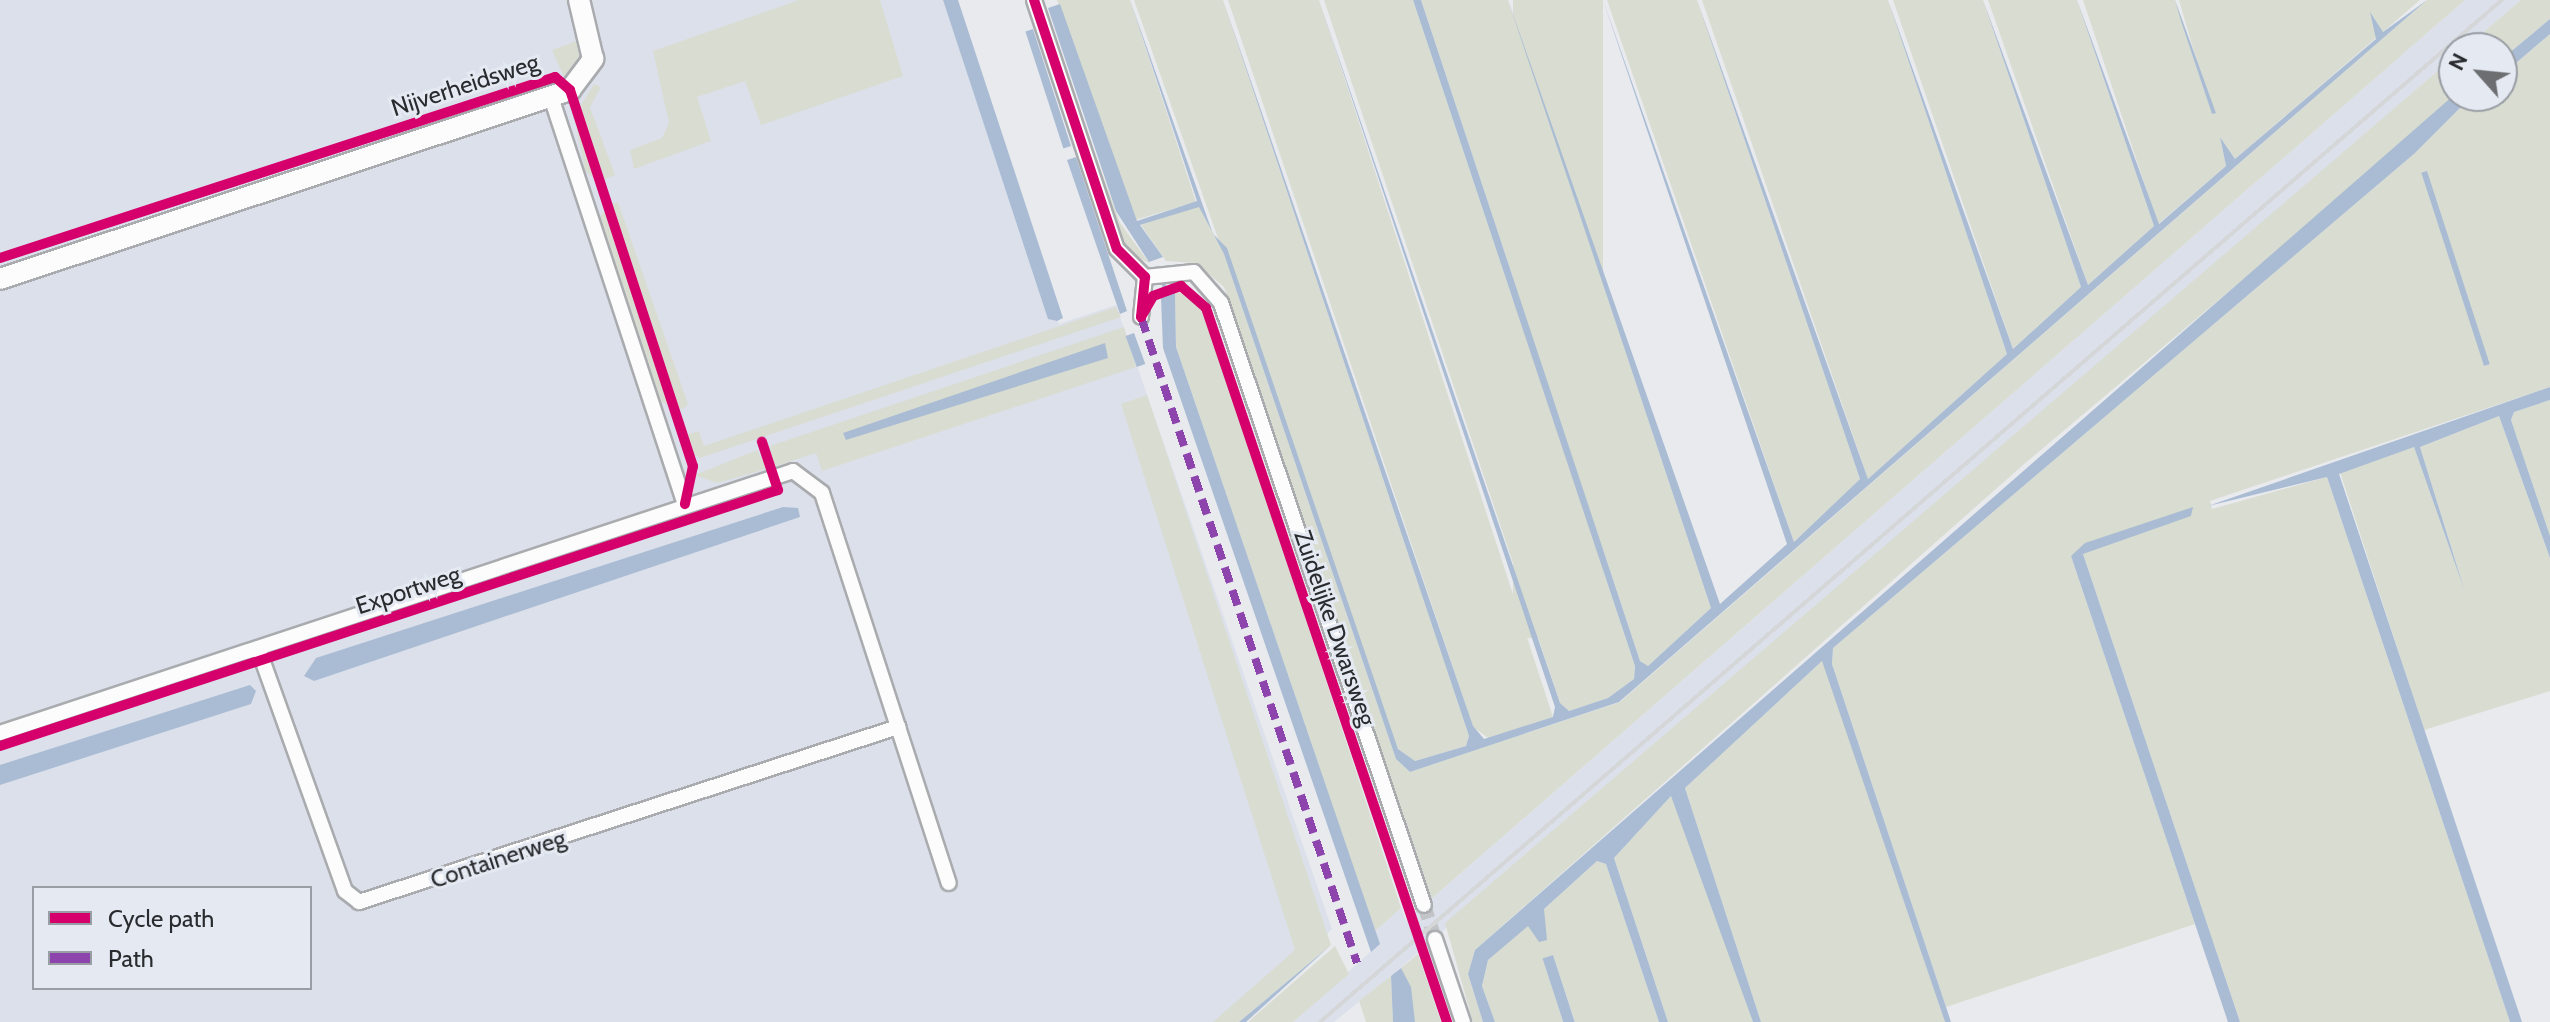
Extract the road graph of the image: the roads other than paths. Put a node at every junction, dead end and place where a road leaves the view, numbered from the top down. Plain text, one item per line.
1 (579, 0) edge
2 (1034, 0) edge
3 (551, 97) junction
4 (1149, 276) junction
5 (0, 279) edge
6 (1141, 317) dead end
7 (685, 504) junction
8 (258, 648) junction
9 (898, 727) junction
10 (0, 733) edge
11 (949, 883) dead end
12 (1424, 905) tunnel mouth
13 (1435, 939) tunnel mouth
14 (1463, 1022) edge

1 - 3 street
2 - 4 street
3 - 5 street, Nijverheidsweg
3 - 7 street, Nijverheidsweg
4 - 6 street
4 - 12 street, Zuidelijke Dwarsweg
7 - 8 street, Exportweg
7 - 9 street, Exportweg
8 - 9 street, Containerweg
8 - 10 street, Exportweg
9 - 11 street, Exportweg
13 - 14 street

